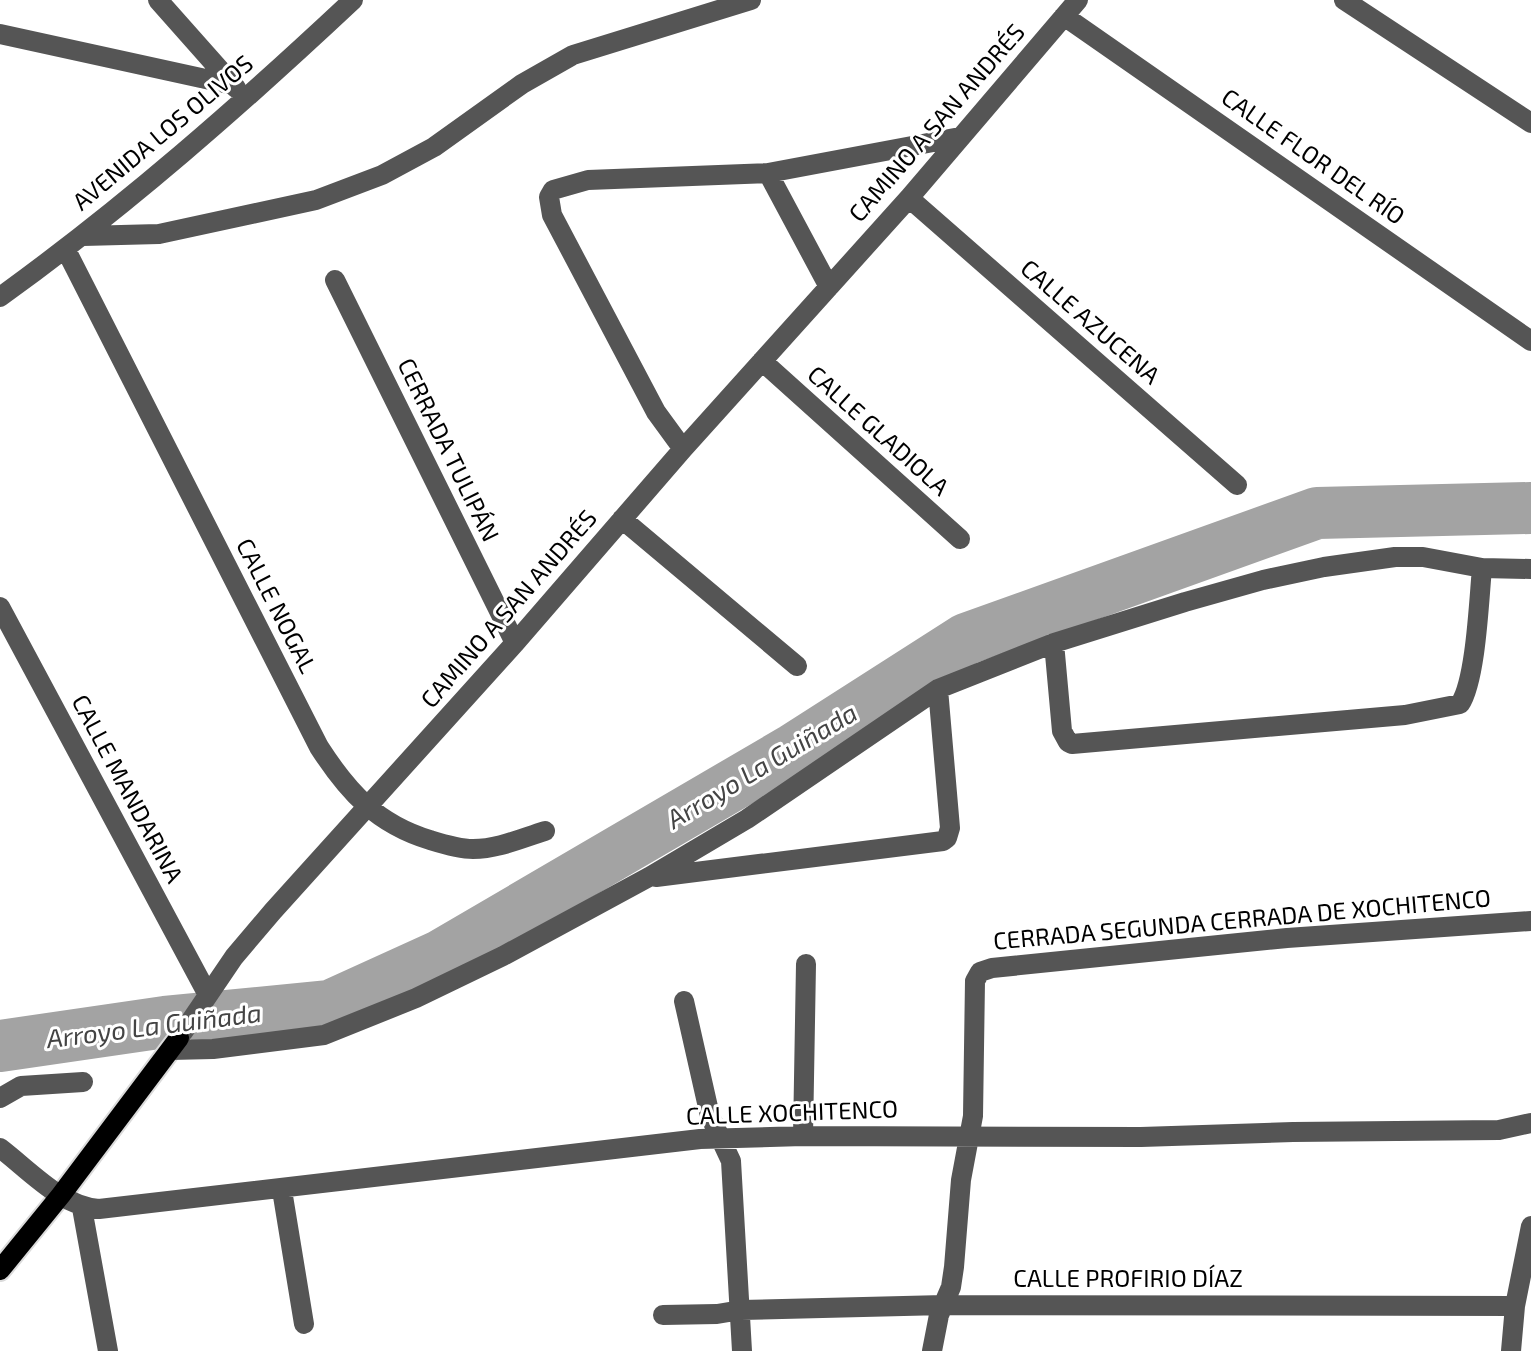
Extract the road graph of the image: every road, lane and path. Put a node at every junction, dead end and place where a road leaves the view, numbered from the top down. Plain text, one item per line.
1 (158, 0) edge
2 (353, 0) edge
3 (751, 0) edge
4 (1078, 0) edge
5 (1344, 0) edge
6 (1064, 16) junction
7 (0, 34) edge
8 (240, 92) junction
9 (1531, 123) edge
10 (960, 137) junction
11 (768, 173) junction
12 (909, 198) junction
13 (83, 236) junction
14 (66, 250) junction
15 (335, 280) dead end
16 (829, 287) junction
17 (0, 297) edge
18 (1531, 341) edge
19 (762, 361) junction
20 (683, 449) junction
21 (1237, 485) dead end
22 (622, 519) junction
23 (960, 539) dead end
24 (1482, 568) junction
25 (1531, 569) edge
26 (0, 607) edge
27 (515, 643) junction
28 (1054, 643) junction
29 (797, 666) dead end
30 (938, 689) junction
31 (368, 808) junction
32 (545, 831) dead end
33 (649, 877) junction
34 (1531, 921) edge
35 (806, 964) dead end
36 (206, 998) junction
37 (684, 1001) dead end
38 (175, 1044) junction
39 (83, 1082) dead end
40 (0, 1098) edge
41 (1531, 1123) edge
42 (803, 1136) junction
43 (971, 1136) junction
44 (722, 1139) junction
45 (0, 1148) edge
46 (282, 1190) junction
47 (61, 1195) junction
48 (82, 1208) junction
49 (1531, 1226) edge
50 (0, 1270) edge
51 (944, 1305) junction
52 (1515, 1306) junction
53 (741, 1310) junction
54 (663, 1315) dead end
55 (304, 1324) dead end
56 (108, 1351) edge
57 (742, 1351) edge
58 (932, 1351) edge
59 (1511, 1351) edge

1 - 8 street
2 - 8 street, AVENIDA LOS OLIVOS
3 - 13 street
4 - 6 street, CAMINO A SAN ANDRÉS
5 - 9 street
6 - 10 street, CAMINO A SAN ANDRÉS
6 - 18 street, CALLE FLOR DEL RÍO
7 - 8 street
8 - 13 street, AVENIDA LOS OLIVOS
10 - 11 street
10 - 12 street, CAMINO A SAN ANDRÉS
11 - 16 street
11 - 20 street
12 - 16 street, CAMINO A SAN ANDRÉS
12 - 21 street, CALLE AZUCENA
13 - 14 street, AVENIDA LOS OLIVOS
14 - 17 street, AVENIDA LOS OLIVOS
14 - 31 street, CALLE NOGAL
15 - 27 street, CERRADA TULIPÁN
16 - 19 street, CAMINO A SAN ANDRÉS
19 - 20 street, CAMINO A SAN ANDRÉS
19 - 23 street, CALLE GLADIOLA
20 - 22 street, CAMINO A SAN ANDRÉS
22 - 27 street, CAMINO A SAN ANDRÉS
22 - 29 street
24 - 25 street
24 - 28 street
24 - 28 street
26 - 36 street, CALLE MANDARINA
27 - 31 street, CAMINO A SAN ANDRÉS
28 - 30 street
30 - 33 street
30 - 33 street
31 - 32 street, CALLE NOGAL
31 - 36 street, CAMINO A SAN ANDRÉS
33 - 38 street
34 - 43 street, CERRADA SEGUNDA CERRADA DE XOCHITENCO
35 - 42 street
36 - 38 street, CAMINO A SAN ANDRÉS
37 - 44 street
38 - 47 main road, CAMINO A SAN ANDRÉS
39 - 40 street
41 - 43 street, CALLE XOCHITENCO
42 - 43 street, CALLE XOCHITENCO
42 - 44 street, CALLE XOCHITENCO
43 - 51 street, CERRADA SEGUNDA CERRADA DE XOCHITENCO
44 - 46 street, CALLE XOCHITENCO
44 - 53 street
45 - 47 street
46 - 48 street, CALLE XOCHITENCO
46 - 55 street
47 - 48 street
47 - 50 main road, CAMINO A SAN ANDRÉS
48 - 56 street
49 - 52 street
51 - 52 street, CALLE PROFIRIO DÍAZ
51 - 53 street, CALLE PROFIRIO DÍAZ
51 - 58 street, CERRADA SEGUNDA CERRADA DE XOCHITENCO
52 - 59 street
53 - 54 street, CALLE PROFIRIO DÍAZ
53 - 57 street

